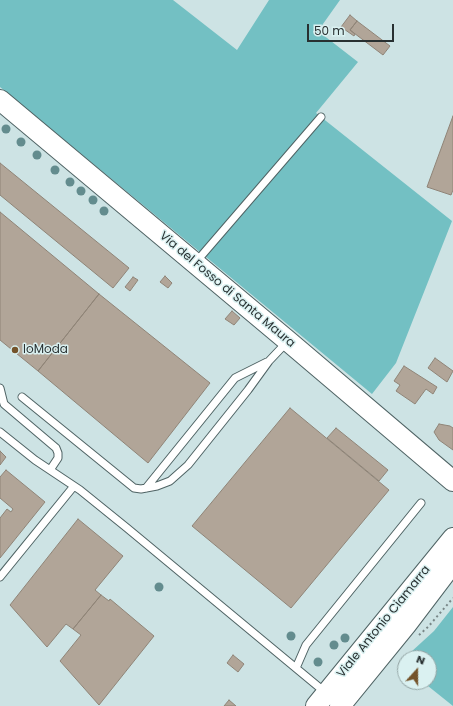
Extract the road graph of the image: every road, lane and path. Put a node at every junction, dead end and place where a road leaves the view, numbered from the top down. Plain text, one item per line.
1 (0, 100) edge
2 (321, 117) dead end
3 (195, 263) junction
4 (288, 340) junction
5 (269, 361) junction
6 (0, 388) edge
7 (22, 398) dead end
8 (0, 432) edge
9 (50, 470) junction
10 (451, 480) edge
11 (74, 486) junction
12 (146, 488) junction
13 (421, 503) dead end
14 (453, 527) edge
15 (450, 557) edge
16 (0, 577) edge
17 (296, 668) junction
18 (327, 702) edge

1 - 3 street, Via del Fosso di Santa Maura
2 - 3 lane
3 - 4 street, Via del Fosso di Santa Maura
4 - 5 lane
4 - 10 street, Via del Fosso di Santa Maura
5 - 12 lane
5 - 12 lane
6 - 9 lane
7 - 12 lane
8 - 9 lane
9 - 11 lane
11 - 16 lane
11 - 17 lane
13 - 17 lane
14 - 15 street
15 - 18 street, Viale Antonio Ciamarra
15 - 18 street, Viale Antonio Ciamarra
17 - 18 lane

